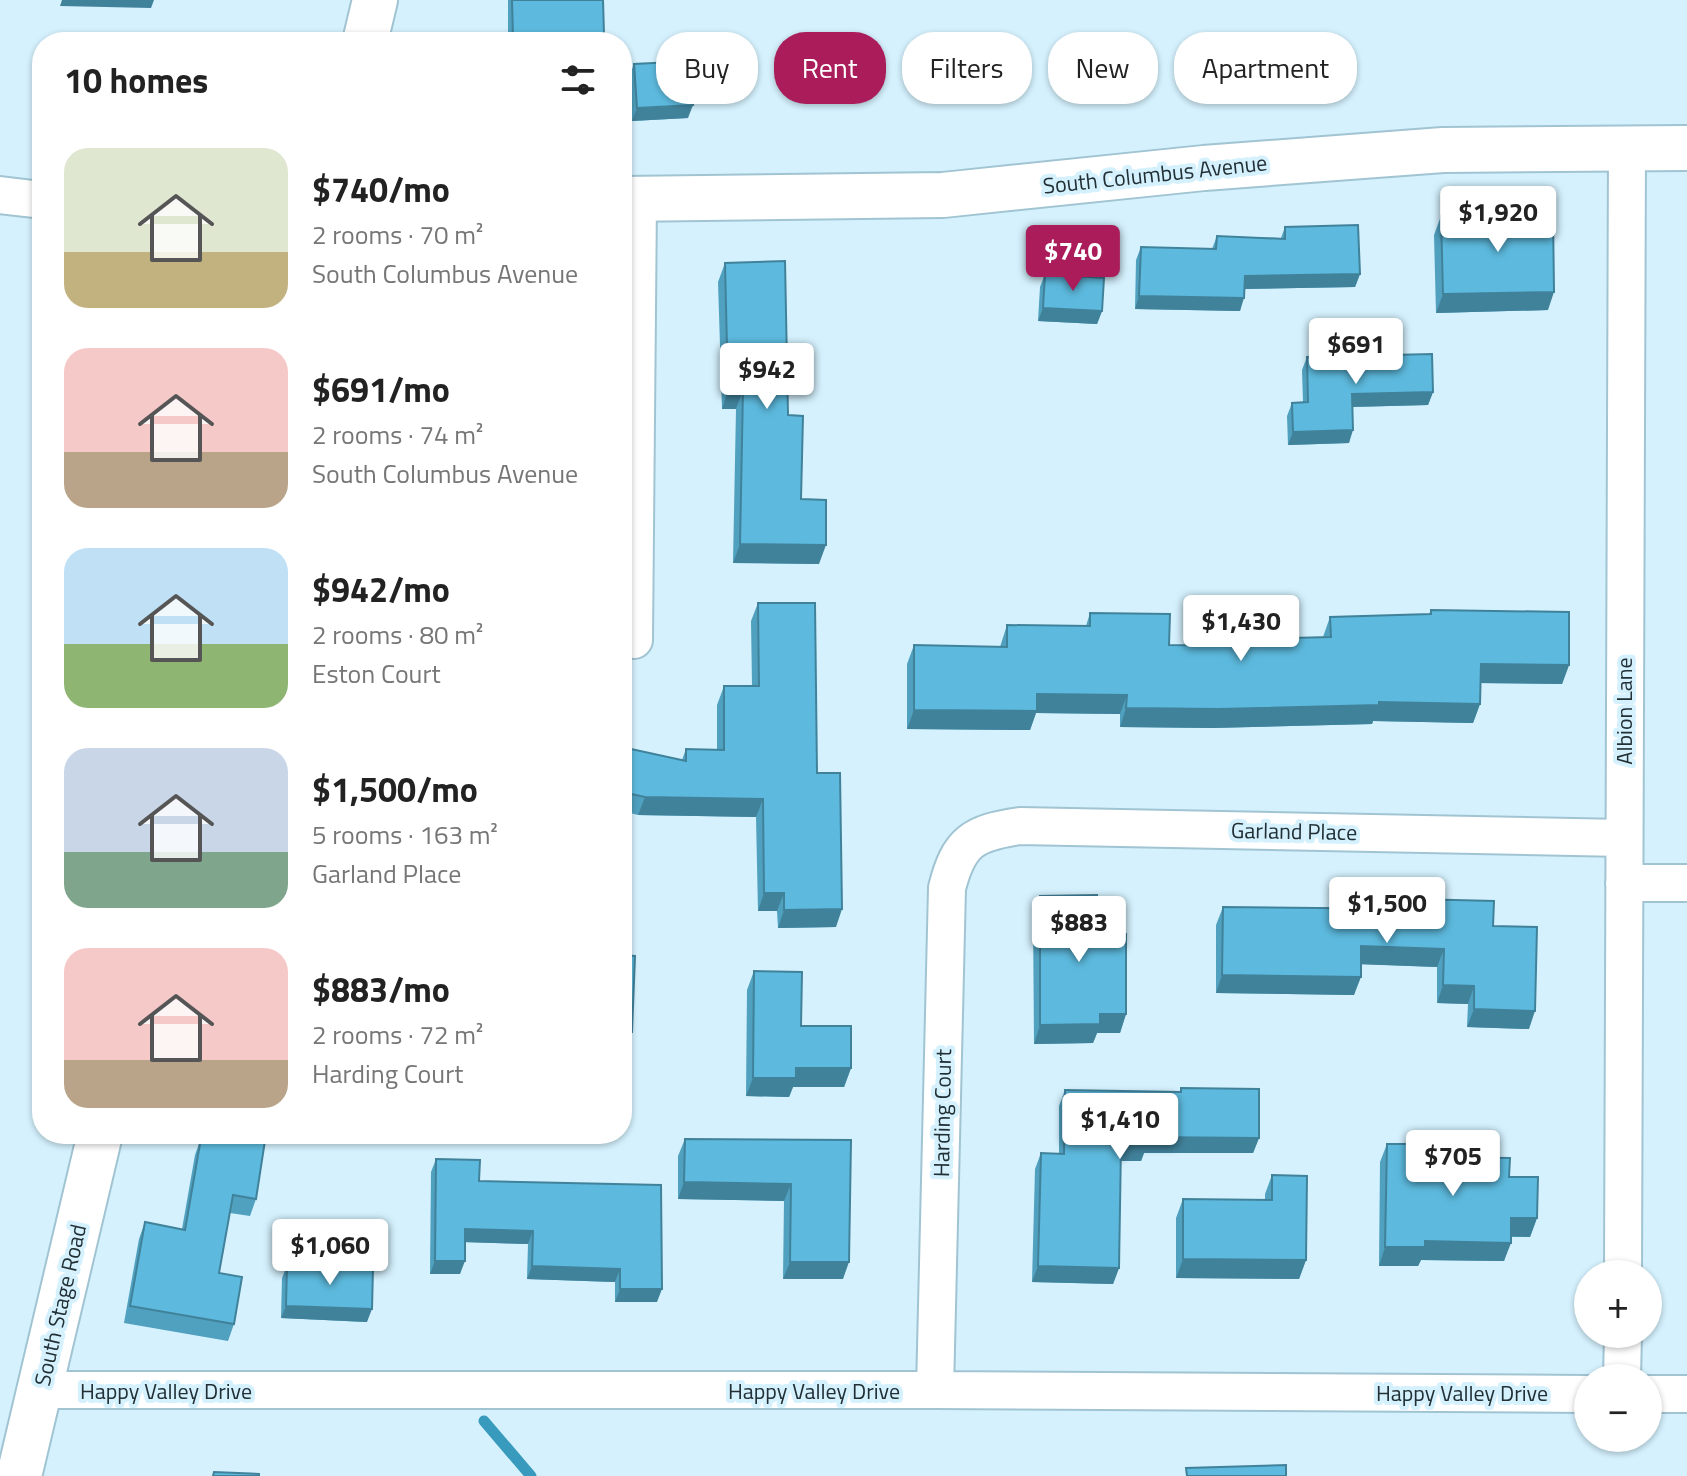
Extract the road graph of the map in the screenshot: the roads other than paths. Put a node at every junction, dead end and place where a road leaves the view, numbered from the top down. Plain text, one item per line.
1 (375, 0) edge
2 (367, 32) edge
3 (1627, 148) junction
4 (1687, 148) edge
5 (0, 195) edge
6 (32, 199) edge
7 (632, 199) edge
8 (632, 420) edge
9 (634, 640) dead end
10 (1623, 838) junction
11 (969, 843) joint
12 (1624, 883) junction
13 (1687, 883) edge
14 (98, 1144) edge
15 (1623, 1260) edge
16 (40, 1390) junction
17 (935, 1390) junction
18 (1574, 1394) edge
19 (1662, 1394) edge
20 (1687, 1394) edge
21 (19, 1476) edge

1 - 2 main road
3 - 4 main road, South Columbus Avenue
3 - 7 main road, South Columbus Avenue
3 - 10 street, Albion Lane
5 - 6 street
8 - 9 street
10 - 11 street, Garland Place
10 - 12 street, Albion Lane
11 - 17 street, Harding Court
12 - 13 street
12 - 15 street, Albion Lane
14 - 16 main road, South Stage Road
16 - 17 street, Happy Valley Drive
16 - 21 main road, South Stage Road
17 - 18 street, Happy Valley Drive
19 - 20 street

